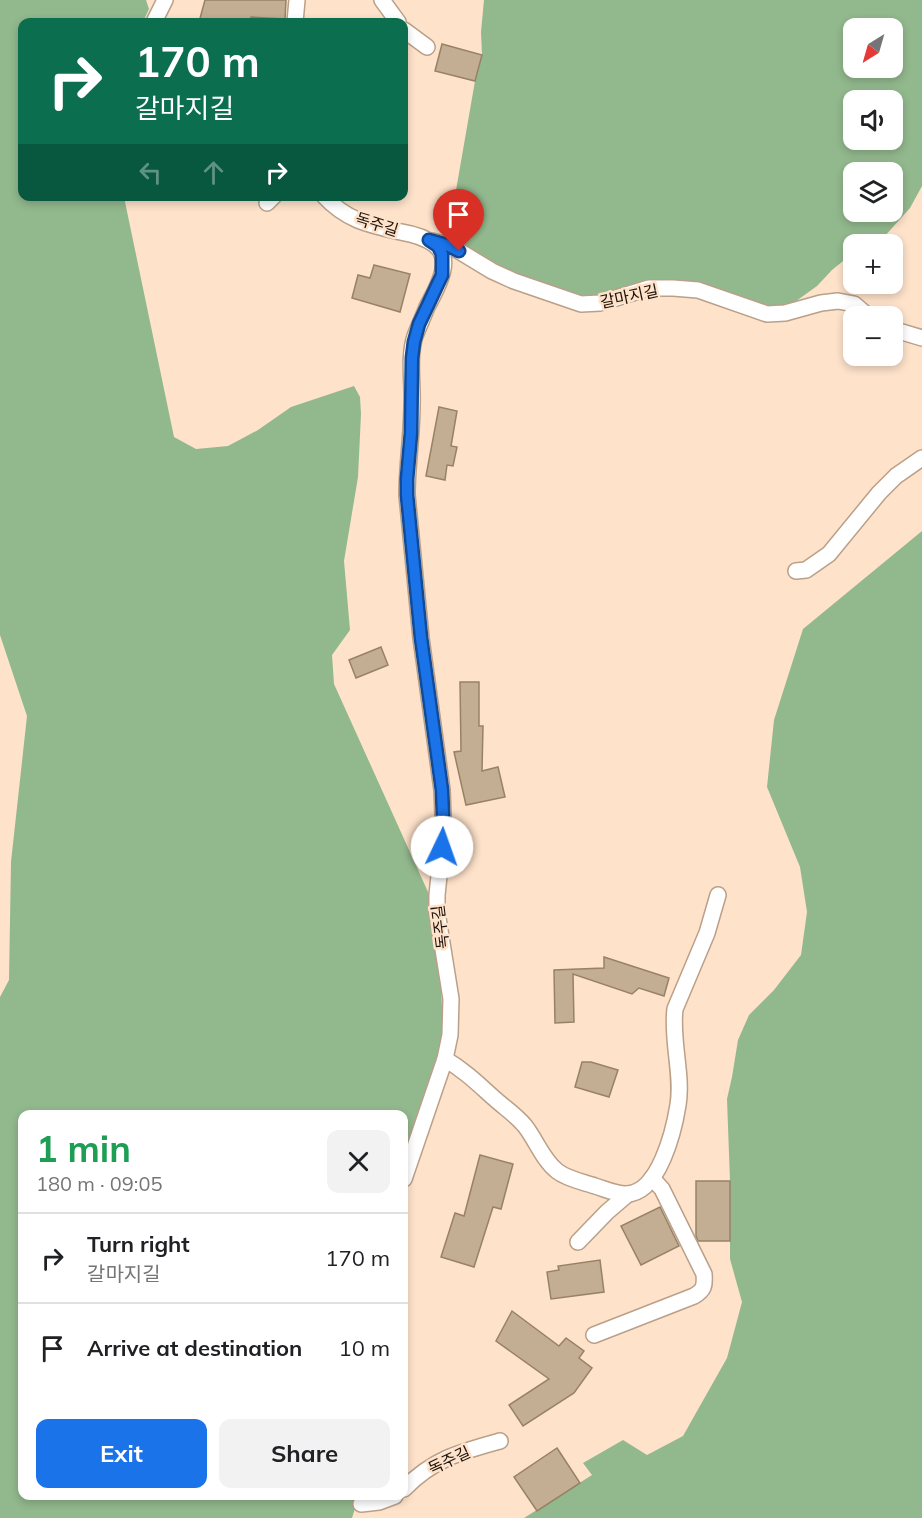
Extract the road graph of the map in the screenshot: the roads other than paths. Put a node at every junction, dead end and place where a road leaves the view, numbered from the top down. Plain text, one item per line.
1 (165, 0) edge
2 (297, 0) edge
3 (382, 0) edge
4 (156, 18) edge
5 (295, 18) edge
6 (395, 18) edge
7 (408, 33) edge
8 (427, 47) dead end
9 (330, 201) edge
10 (429, 240) junction
11 (856, 306) edge
12 (903, 332) edge
13 (922, 338) edge
14 (922, 458) edge
15 (796, 571) dead end
16 (718, 895) dead end
17 (445, 1059) junction
18 (408, 1167) edge
19 (652, 1178) junction
20 (628, 1194) junction
21 (578, 1242) dead end
22 (594, 1335) dead end
23 (500, 1441) dead end
24 (408, 1485) edge
25 (384, 1500) edge
26 (361, 1506) edge

1 - 4 lane
2 - 5 lane
3 - 6 lane
7 - 8 lane
9 - 10 lane, 독주길
10 - 11 lane, 갈마지길
10 - 17 lane, 독주길
12 - 13 lane
14 - 15 lane
16 - 19 lane
17 - 18 lane, 독주길
17 - 20 lane
19 - 20 lane
19 - 22 lane
20 - 21 lane
23 - 24 lane, 독주길
25 - 26 lane

